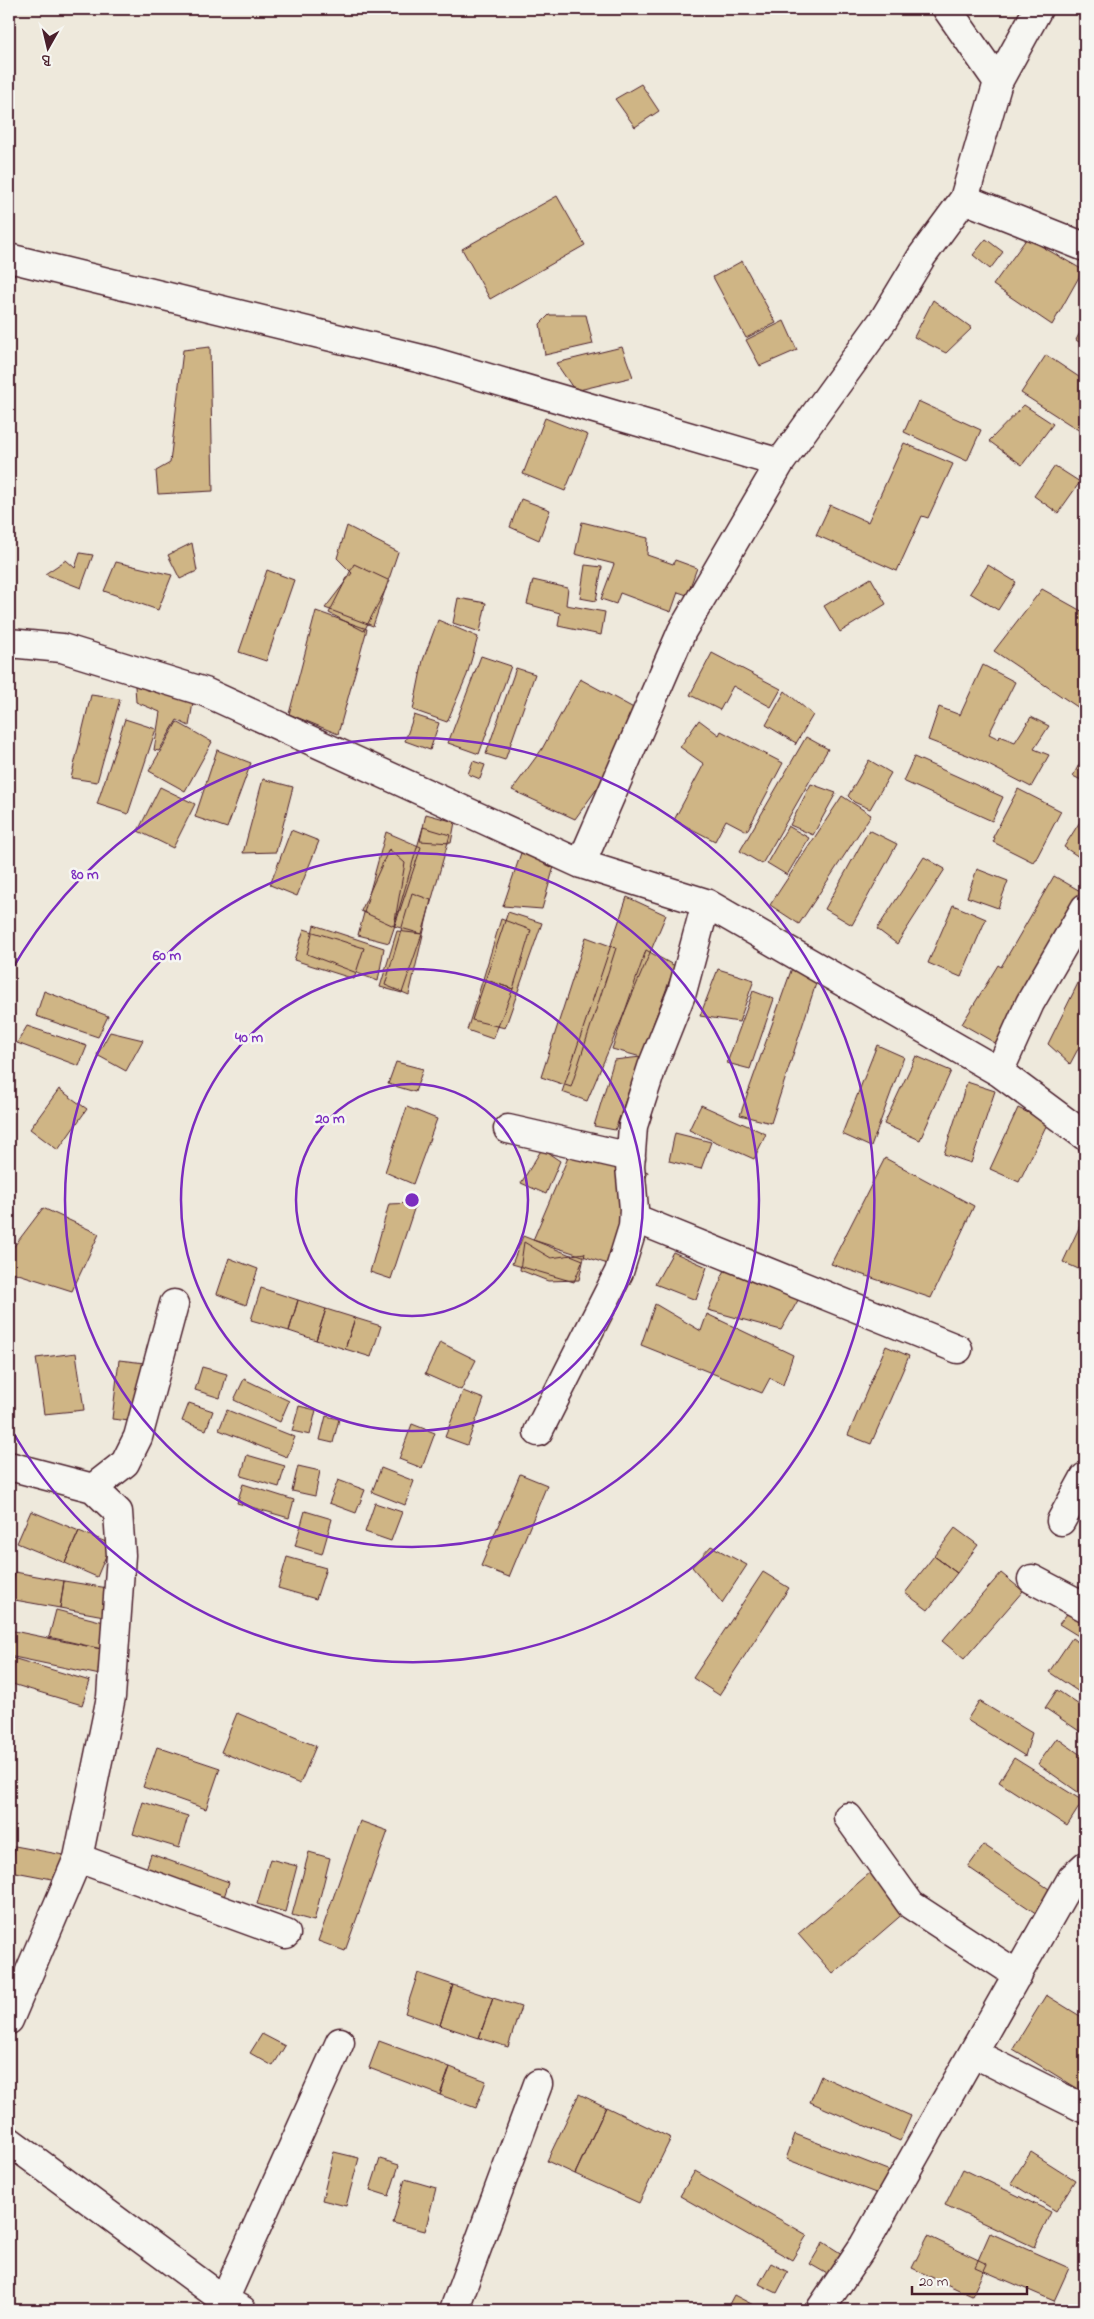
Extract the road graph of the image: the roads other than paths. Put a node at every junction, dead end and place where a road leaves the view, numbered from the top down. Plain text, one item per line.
1 (947, 9) edge
2 (1038, 9) edge
3 (998, 82) junction
4 (964, 199) junction
5 (1085, 247) edge
6 (9, 258) edge
7 (780, 463) junction
8 (9, 643) edge
9 (581, 864) junction
10 (706, 903) junction
11 (1085, 908) edge
12 (999, 1072) junction
13 (508, 1129) dead end
14 (1085, 1136) edge
15 (631, 1157) junction
16 (634, 1218) junction
17 (174, 1304) dead end
18 (958, 1349) dead end
19 (538, 1432) dead end
20 (9, 1466) edge
21 (1085, 1476) edge
22 (93, 1488) junction
23 (1061, 1521) dead end
24 (1032, 1579) dead end
25 (1085, 1607) edge
26 (848, 1817) dead end
27 (78, 1858) junction
28 (1085, 1866) edge
29 (286, 1934) dead end
30 (1018, 1975) junction
31 (9, 2020) edge
32 (340, 2042) dead end
33 (973, 2053) junction
34 (538, 2084) dead end
35 (1085, 2109) edge
36 (9, 2141) edge
37 (233, 2305) edge
38 (454, 2310) edge
39 (820, 2310) edge

1 - 3 street
2 - 3 street
3 - 4 street
4 - 5 street
4 - 7 street
6 - 7 street
7 - 9 street
8 - 9 street
9 - 10 street
10 - 12 street
10 - 15 street
11 - 12 street
12 - 14 street
13 - 15 street
15 - 16 street
16 - 18 street
16 - 19 street
17 - 22 street
20 - 22 street
21 - 23 street
22 - 27 street
24 - 25 street
26 - 30 street
27 - 29 street
27 - 31 street
28 - 30 street
30 - 33 street
32 - 37 street
33 - 35 street
33 - 39 street
34 - 38 street
36 - 37 street

